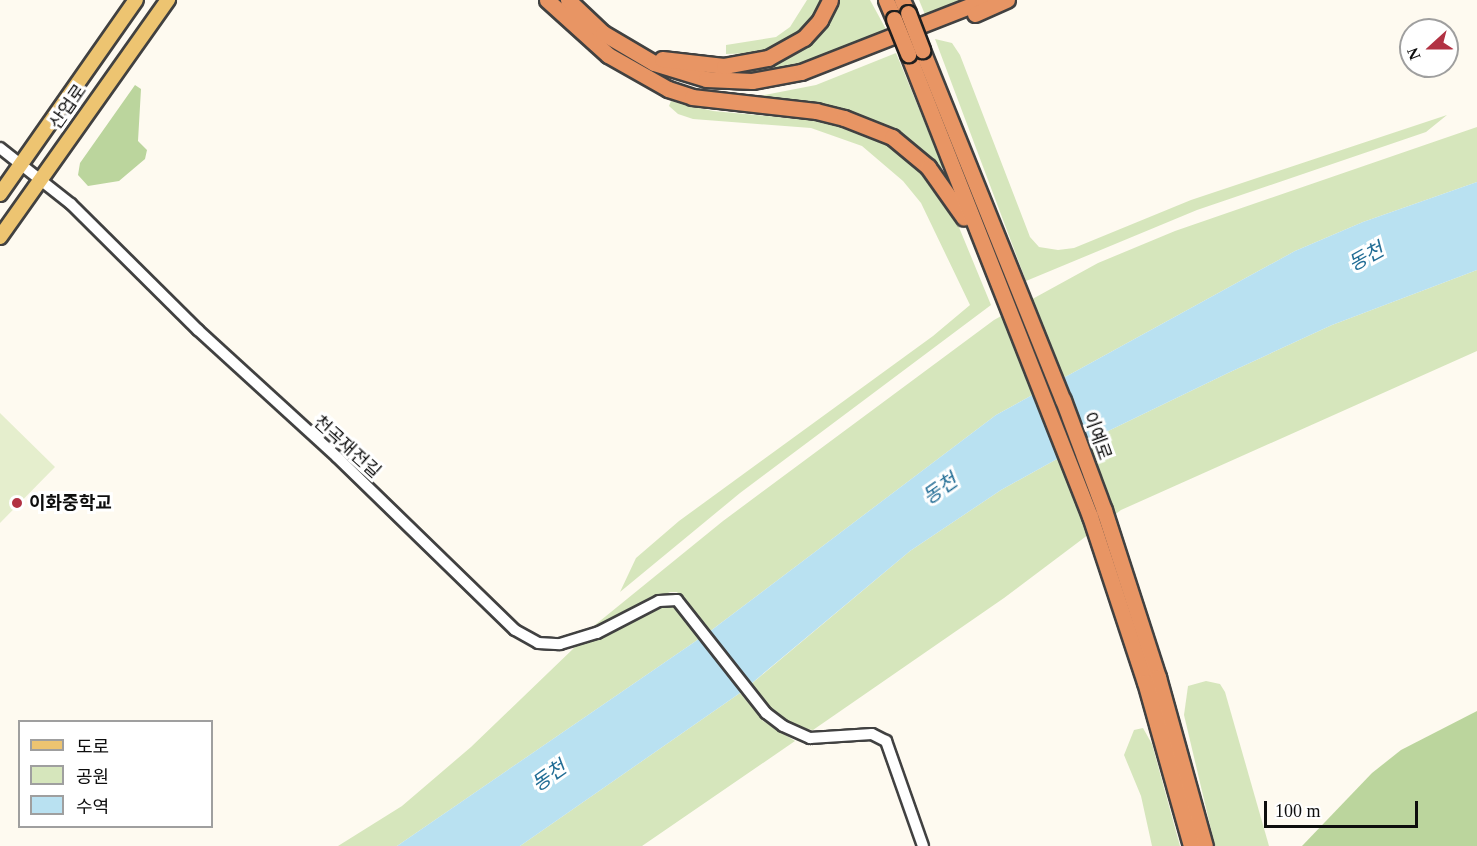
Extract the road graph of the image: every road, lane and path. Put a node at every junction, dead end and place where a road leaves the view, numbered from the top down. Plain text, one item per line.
1 (136, 0) edge
2 (168, 0) edge
3 (547, 0) edge
4 (568, 0) edge
5 (830, 0) edge
6 (886, 0) edge
7 (985, 0) edge
8 (1007, 0) edge
9 (905, 9) edge
10 (582, 33) junction
11 (603, 33) junction
12 (915, 52) junction
13 (0, 148) edge
14 (21, 163) junction
15 (41, 178) junction
16 (0, 194) edge
17 (0, 237) edge
18 (1000, 287) junction
19 (923, 846) edge
20 (1191, 846) edge
21 (1206, 846) edge

1 - 14 main road, 산업로
2 - 15 main road, 산업로
3 - 10 highway
4 - 11 highway
5 - 11 highway
6 - 9 highway
7 - 11 highway
8 - 10 highway
9 - 12 highway, bridge
10 - 18 highway
12 - 18 highway, 이예로
12 - 21 highway, 이예로
13 - 14 street, 천곡재전길
14 - 15 street, 천곡재전길
14 - 16 main road, 산업로
15 - 17 main road, 산업로
15 - 19 street, 천곡재전길
18 - 20 highway, 이예로

